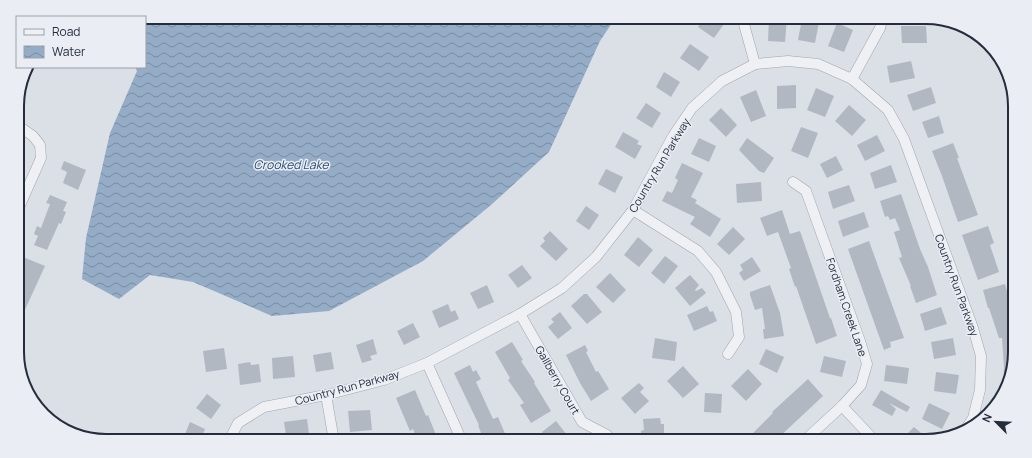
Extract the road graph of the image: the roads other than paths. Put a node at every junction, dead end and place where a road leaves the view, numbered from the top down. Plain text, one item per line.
1 (744, 24) edge
2 (881, 24) edge
3 (755, 64) junction
4 (852, 79) junction
5 (24, 130) edge
6 (793, 182) dead end
7 (24, 198) edge
8 (633, 210) junction
9 (520, 314) junction
10 (728, 354) dead end
11 (427, 363) junction
12 (326, 395) junction
13 (842, 406) junction
14 (971, 420) edge
15 (232, 434) edge
16 (333, 434) edge
17 (459, 434) edge
18 (605, 434) edge
19 (812, 434) edge
20 (868, 434) edge

1 - 3 street
2 - 4 street
3 - 4 street, Country Run Parkway
3 - 8 street, Country Run Parkway
4 - 14 street, Country Run Parkway
5 - 7 street
6 - 13 street, Fordham Creek Lane
8 - 9 street, Country Run Parkway
8 - 10 street
9 - 11 street, Country Run Parkway
9 - 18 street, Gallberry Court
11 - 12 street, Country Run Parkway
11 - 17 street
12 - 15 street, Country Run Parkway
12 - 16 street
13 - 19 street, Fordham Creek Lane
13 - 20 street

